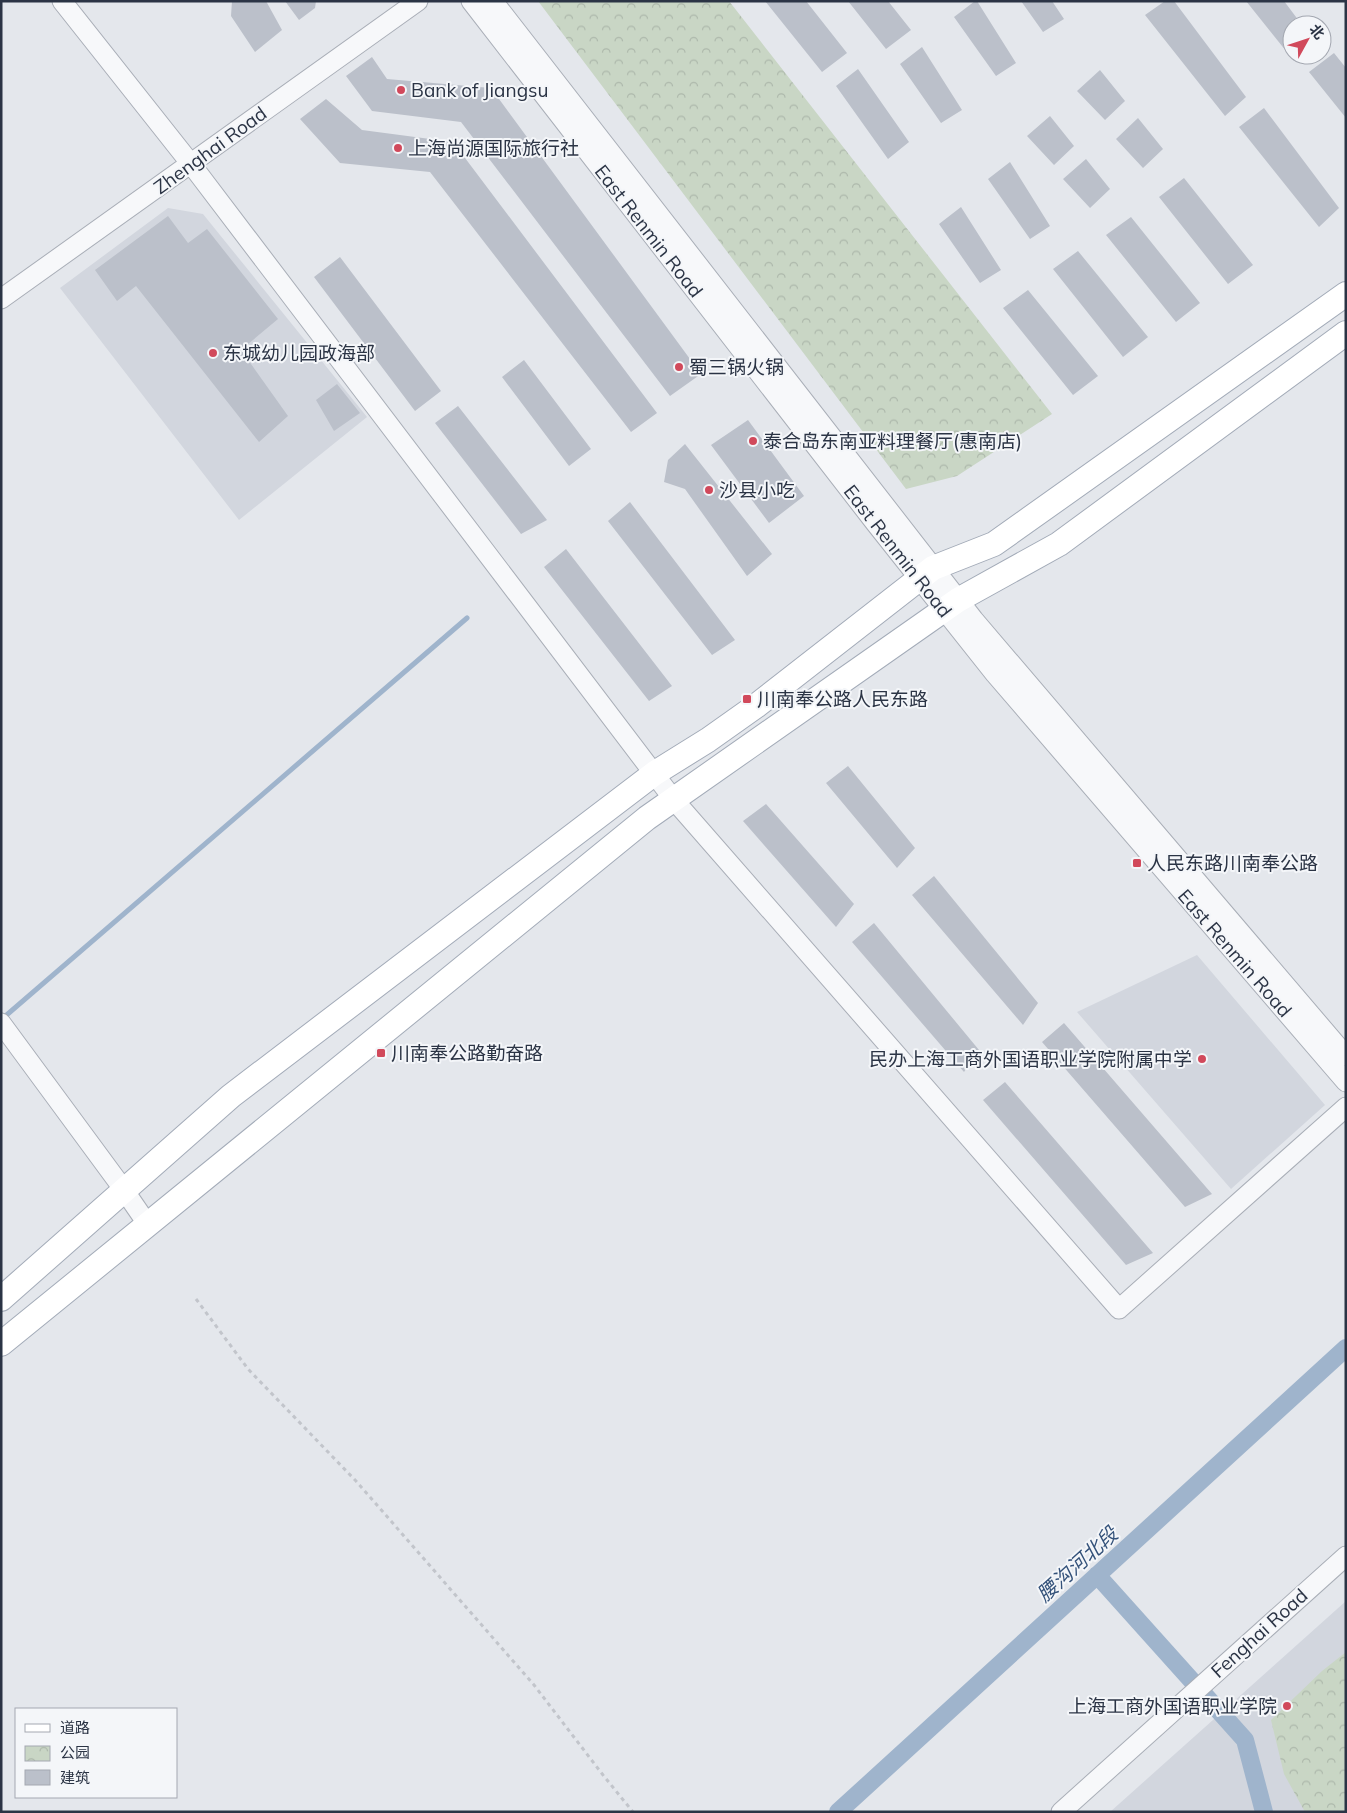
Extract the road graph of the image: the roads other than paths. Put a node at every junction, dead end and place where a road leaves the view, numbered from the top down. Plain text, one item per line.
1 (62, 1) edge
2 (418, 1) edge
3 (471, 1) edge
4 (494, 1) edge
5 (191, 164) junction
6 (1346, 294) edge
7 (1, 299) edge
8 (1346, 333) edge
9 (926, 574) junction
10 (951, 605) junction
11 (655, 774) junction
12 (674, 800) junction
13 (1, 1023) edge
14 (1346, 1056) edge
15 (1346, 1082) edge
16 (1346, 1107) edge
17 (124, 1190) junction
18 (148, 1225) junction
19 (1, 1298) edge
20 (1, 1344) edge
21 (1346, 1556) edge
22 (1062, 1812) edge

1 - 5 street
2 - 5 street, Zhenghai Road
3 - 9 street, East Renmin Road
4 - 9 street, East Renmin Road
5 - 7 street, Zhenghai Road
5 - 11 street
6 - 9 main road
8 - 10 main road
9 - 10 street, East Renmin Road
9 - 11 main road
10 - 12 main road
10 - 14 street, East Renmin Road
10 - 15 street, East Renmin Road
11 - 12 street
11 - 17 main road
12 - 16 street
12 - 18 main road
13 - 17 street
17 - 18 street
17 - 19 main road
18 - 20 main road
21 - 22 street, Fenghai Road

